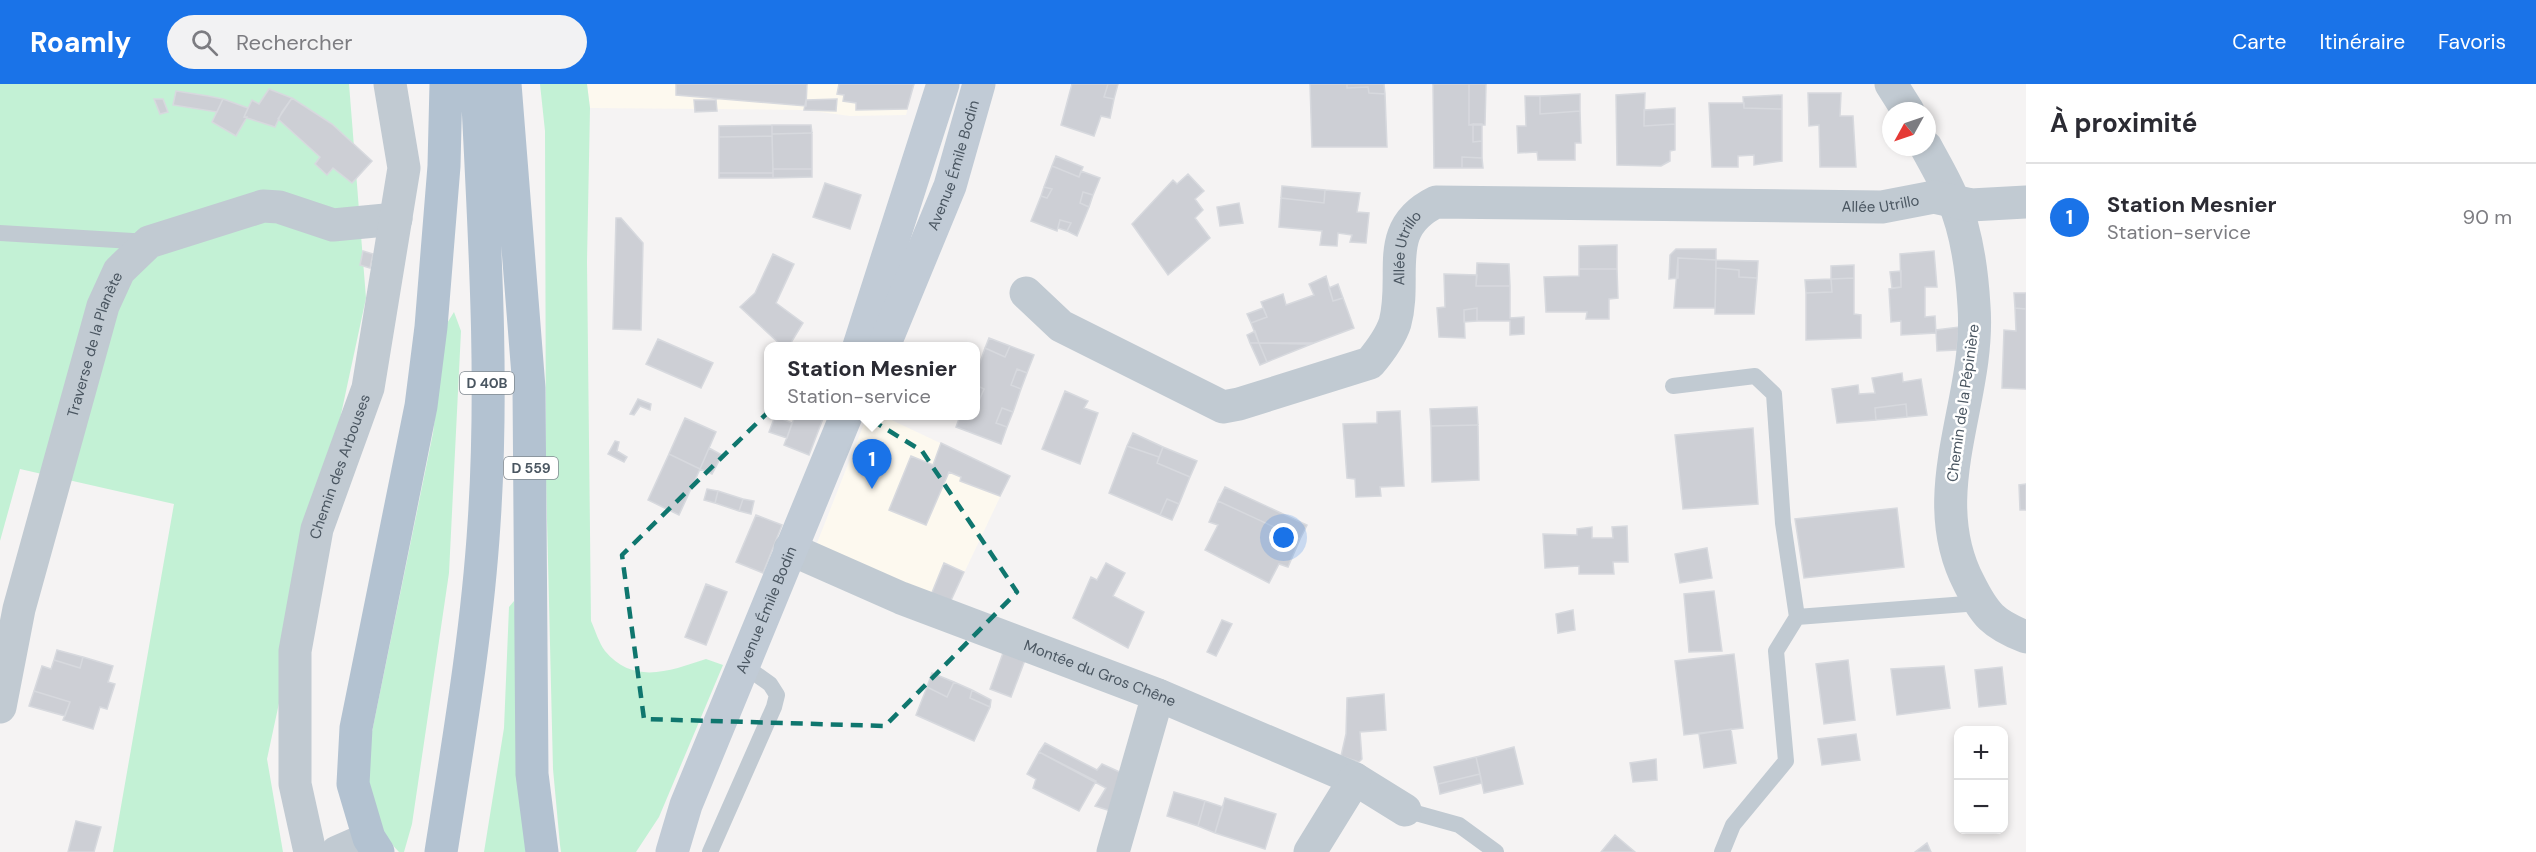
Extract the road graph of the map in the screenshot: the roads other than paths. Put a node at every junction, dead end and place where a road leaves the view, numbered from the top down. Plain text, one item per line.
1 (390, 84) edge
2 (446, 84) edge
3 (477, 84) edge
4 (506, 84) edge
5 (943, 84) edge
6 (979, 84) edge
7 (1890, 84) edge
8 (1902, 102) edge
9 (1931, 156) edge
10 (1954, 201) junction
11 (2026, 202) edge
12 (396, 219) junction
13 (0, 233) edge
14 (149, 242) junction
15 (1026, 293) dead end
16 (860, 342) edge
17 (886, 342) edge
18 (1673, 386) dead end
19 (844, 420) edge
20 (790, 549) junction
21 (1979, 603) junction
22 (1797, 617) junction
23 (2026, 637) edge
24 (743, 665) junction
25 (1158, 695) junction
26 (0, 707) edge
27 (1355, 779) junction
28 (686, 805) junction
29 (1405, 810) joint
30 (373, 845) edge
31 (310, 852) edge
32 (337, 852) edge
33 (441, 852) edge
34 (542, 852) edge
35 (652, 852) edge
36 (672, 852) edge
37 (710, 852) edge
38 (1113, 852) edge
39 (1310, 852) edge
40 (1496, 852) edge
41 (1722, 852) edge

1 - 12 street, Chemin des Arbouses
2 - 30 main road
3 - 33 main road, D 40B
4 - 34 main road, D 559
5 - 16 street
6 - 17 street, Avenue Émile Bodin
7 - 8 street
9 - 10 street, Chemin de la Pépinière
10 - 11 street, Allée Utrillo
10 - 15 street, Allée Utrillo
10 - 21 street, Chemin de la Pépinière
12 - 14 street, Traverse de la Planète
12 - 31 street, Chemin des Arbouses
13 - 14 lane
14 - 26 street, Traverse de la Planète
18 - 22 lane
19 - 20 street, Avenue Émile Bodin
20 - 24 street, Avenue Émile Bodin
20 - 25 street, Montée du Gros Chêne
21 - 22 lane
21 - 23 street, Chemin de la Pépinière
22 - 41 lane
24 - 28 street, Avenue Émile Bodin
24 - 37 lane
25 - 27 street, Montée du Gros Chêne
25 - 38 street
27 - 29 street, Montée du Gros Chêne
27 - 39 street
28 - 35 street, Avenue Émile Bodin
28 - 36 street, Avenue Émile Bodin
29 - 40 lane
30 - 32 street

